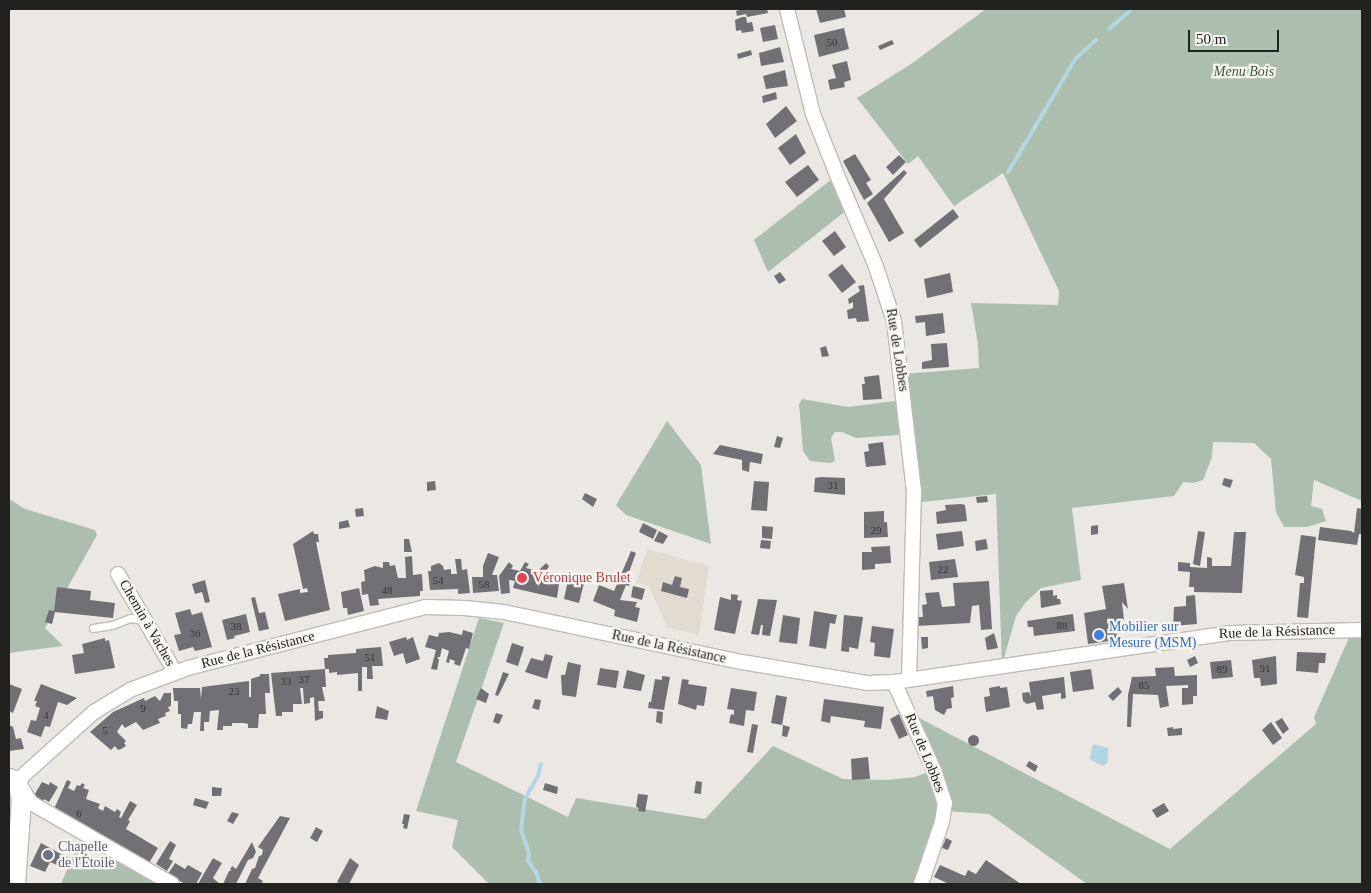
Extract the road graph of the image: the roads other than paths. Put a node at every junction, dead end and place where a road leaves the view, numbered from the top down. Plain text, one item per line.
1 (787, 9) edge
2 (118, 574) dead end
3 (146, 621) junction
4 (93, 628) dead end
5 (1362, 630) edge
6 (175, 672) junction
7 (908, 678) junction
8 (894, 682) junction
9 (13, 779) edge
10 (13, 832) edge
11 (15, 884) edge
12 (172, 884) edge
13 (921, 884) edge

1 - 7 street, Rue de Lobbes
2 - 3 street, Chemin à Vaches
3 - 4 lane
3 - 6 street, Chemin à Vaches
5 - 7 street, Rue de la Résistance
6 - 8 street, Rue de la Résistance
6 - 9 street, Rue de la Résistance
7 - 8 street, Rue de la Résistance
8 - 13 street, Rue de Lobbes
9 - 10 street
9 - 12 street
10 - 11 street

